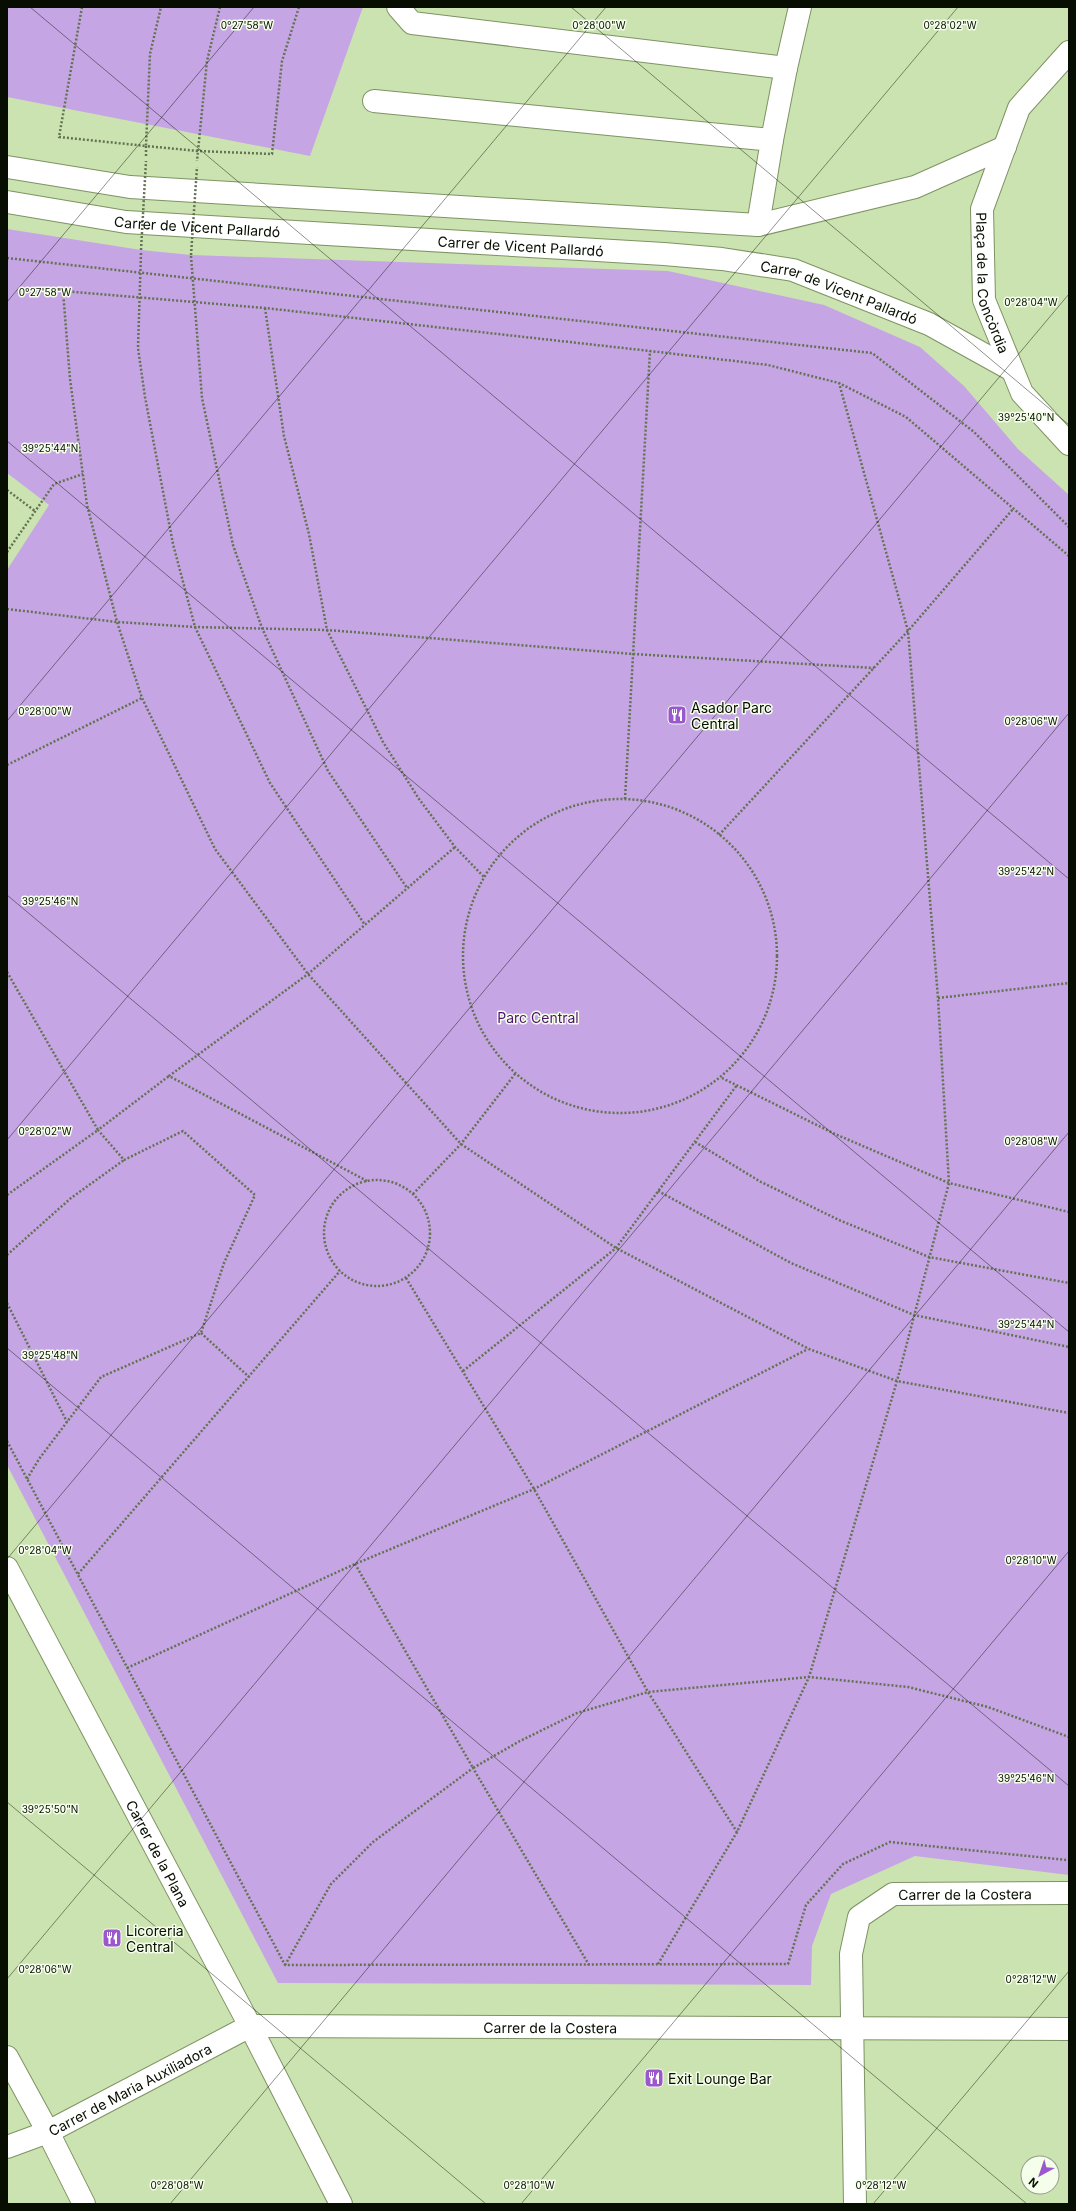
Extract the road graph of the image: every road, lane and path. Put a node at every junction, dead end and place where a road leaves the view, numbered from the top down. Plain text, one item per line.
1 (82, 7) edge
2 (161, 7) edge
3 (220, 7) edge
4 (299, 7) edge
5 (398, 7) edge
6 (800, 7) edge
7 (1069, 52) edge
8 (786, 68) junction
9 (374, 101) dead end
10 (772, 140) junction
11 (146, 146) junction
12 (1005, 147) junction
13 (198, 151) junction
14 (7, 167) edge
15 (7, 202) edge
16 (758, 225) junction
17 (7, 258) edge
18 (139, 273) junction
19 (192, 278) junction
20 (140, 298) junction
21 (196, 302) junction
22 (265, 308) junction
23 (650, 351) junction
24 (1012, 370) junction
25 (839, 383) junction
26 (1069, 444) edge
27 (83, 474) junction
28 (7, 490) edge
29 (1013, 509) junction
30 (35, 512) junction
31 (1069, 527) edge
32 (7, 552) edge
33 (1069, 556) edge
34 (7, 609) edge
35 (117, 622) junction
36 (195, 627) junction
37 (262, 628) junction
38 (327, 630) junction
39 (908, 631) junction
40 (633, 654) junction
41 (874, 668) junction
42 (142, 698) junction
43 (7, 764) edge
44 (625, 799) junction
45 (719, 835) junction
46 (455, 847) junction
47 (484, 877) junction
48 (407, 888) junction
49 (365, 925) junction
50 (7, 972) edge
51 (308, 974) junction
52 (1069, 982) edge
53 (938, 998) junction
54 (515, 1074) junction
55 (169, 1076) junction
56 (722, 1078) junction
57 (738, 1085) junction
58 (98, 1130) junction
59 (695, 1142) junction
60 (460, 1144) junction
61 (124, 1160) junction
62 (367, 1181) junction
63 (949, 1183) junction
64 (658, 1191) junction
65 (413, 1194) junction
66 (7, 1195) edge
67 (1069, 1212) edge
68 (616, 1248) junction
69 (7, 1255) edge
70 (929, 1257) junction
71 (340, 1271) junction
72 (406, 1278) junction
73 (1069, 1283) edge
74 (7, 1303) edge
75 (914, 1315) junction
76 (201, 1333) junction
77 (1069, 1347) edge
78 (809, 1349) junction
79 (463, 1371) junction
80 (249, 1377) junction
81 (897, 1380) junction
82 (1069, 1413) edge
83 (67, 1422) junction
84 (7, 1441) edge
85 (27, 1479) junction
86 (534, 1489) junction
87 (355, 1564) junction
88 (7, 1568) edge
89 (78, 1574) junction
90 (13, 1595) edge
91 (127, 1668) junction
92 (809, 1677) junction
93 (648, 1692) junction
94 (1069, 1737) edge
95 (473, 1768) junction
96 (737, 1832) junction
97 (1069, 1860) edge
98 (1069, 1893) edge
99 (588, 1964) junction
100 (658, 1964) junction
101 (285, 1965) junction
102 (250, 2026) junction
103 (851, 2027) junction
104 (1069, 2029) edge
105 (7, 2057) edge
106 (48, 2132) junction
107 (7, 2147) edge
108 (84, 2204) edge
109 (341, 2204) edge
110 (855, 2204) edge

1 - 11 path
2 - 11 path
3 - 13 path
4 - 13 path
5 - 8 street
6 - 8 street
7 - 12 street, Plaça de la Concòrdia
8 - 10 street
9 - 10 street
10 - 16 street
11 - 13 path
11 - 18 path, bridge
12 - 16 street
12 - 24 street, Plaça de la Concòrdia
13 - 19 path, bridge
14 - 16 street
15 - 24 street, Carrer de Vicent Pallardó
17 - 18 path
18 - 19 path
18 - 20 path
19 - 21 path
19 - 31 path
20 - 21 path
20 - 27 path
20 - 36 path
21 - 22 path
21 - 37 path
22 - 23 path
22 - 38 path
23 - 25 path
23 - 40 path
24 - 26 street, Plaça de la Concòrdia
25 - 29 path
25 - 39 path
27 - 30 path
27 - 35 path
28 - 30 path
29 - 33 path
29 - 39 path
30 - 32 path
34 - 35 path
35 - 36 path
35 - 42 path
36 - 37 path
36 - 49 path
37 - 38 path
37 - 48 path
38 - 40 path
38 - 46 path
39 - 41 path
39 - 53 path
40 - 41 path
40 - 44 path
41 - 45 path
42 - 43 path
42 - 51 path
44 - 45 path
44 - 47 path
45 - 56 path
46 - 47 path
46 - 48 path
47 - 54 path
48 - 49 path
49 - 51 path
50 - 58 path
51 - 55 path
51 - 60 path
52 - 53 path
53 - 63 path
54 - 56 path
54 - 60 path
55 - 58 path
55 - 62 path
56 - 57 path
57 - 59 path
57 - 63 path
58 - 61 path
58 - 66 path
59 - 64 path
59 - 70 path
60 - 65 path
60 - 68 path
61 - 69 path
61 - 76 path
62 - 65 path
62 - 71 path
63 - 67 path
63 - 70 path
64 - 68 path
64 - 75 path
65 - 72 path
68 - 78 path
68 - 79 path
70 - 73 path
70 - 75 path
71 - 72 path
71 - 80 path
72 - 79 path
74 - 83 path
75 - 77 path
75 - 81 path
76 - 80 path
76 - 83 path
78 - 81 path
78 - 86 path
79 - 86 path
80 - 89 path
81 - 82 path
81 - 92 path
83 - 85 path
84 - 85 path
85 - 89 path
86 - 87 path
86 - 93 path
87 - 91 path
87 - 95 path
88 - 90 street, Carrer de la Plana
89 - 91 path
90 - 102 street, Carrer de la Plana
91 - 101 path
92 - 93 path
92 - 94 path
92 - 96 path
93 - 95 path
93 - 96 path
95 - 99 path
95 - 101 path
96 - 100 path
97 - 100 path
98 - 103 street, Carrer de la Costera
99 - 100 path
99 - 101 path
102 - 103 street, Carrer de la Costera
102 - 106 street, Carrer de Maria Auxiliadora
102 - 109 street, Carrer de la Plana
103 - 104 street, Carrer de la Costera
103 - 110 street
105 - 106 street
106 - 107 street, Carrer de Maria Auxiliadora
106 - 108 street

